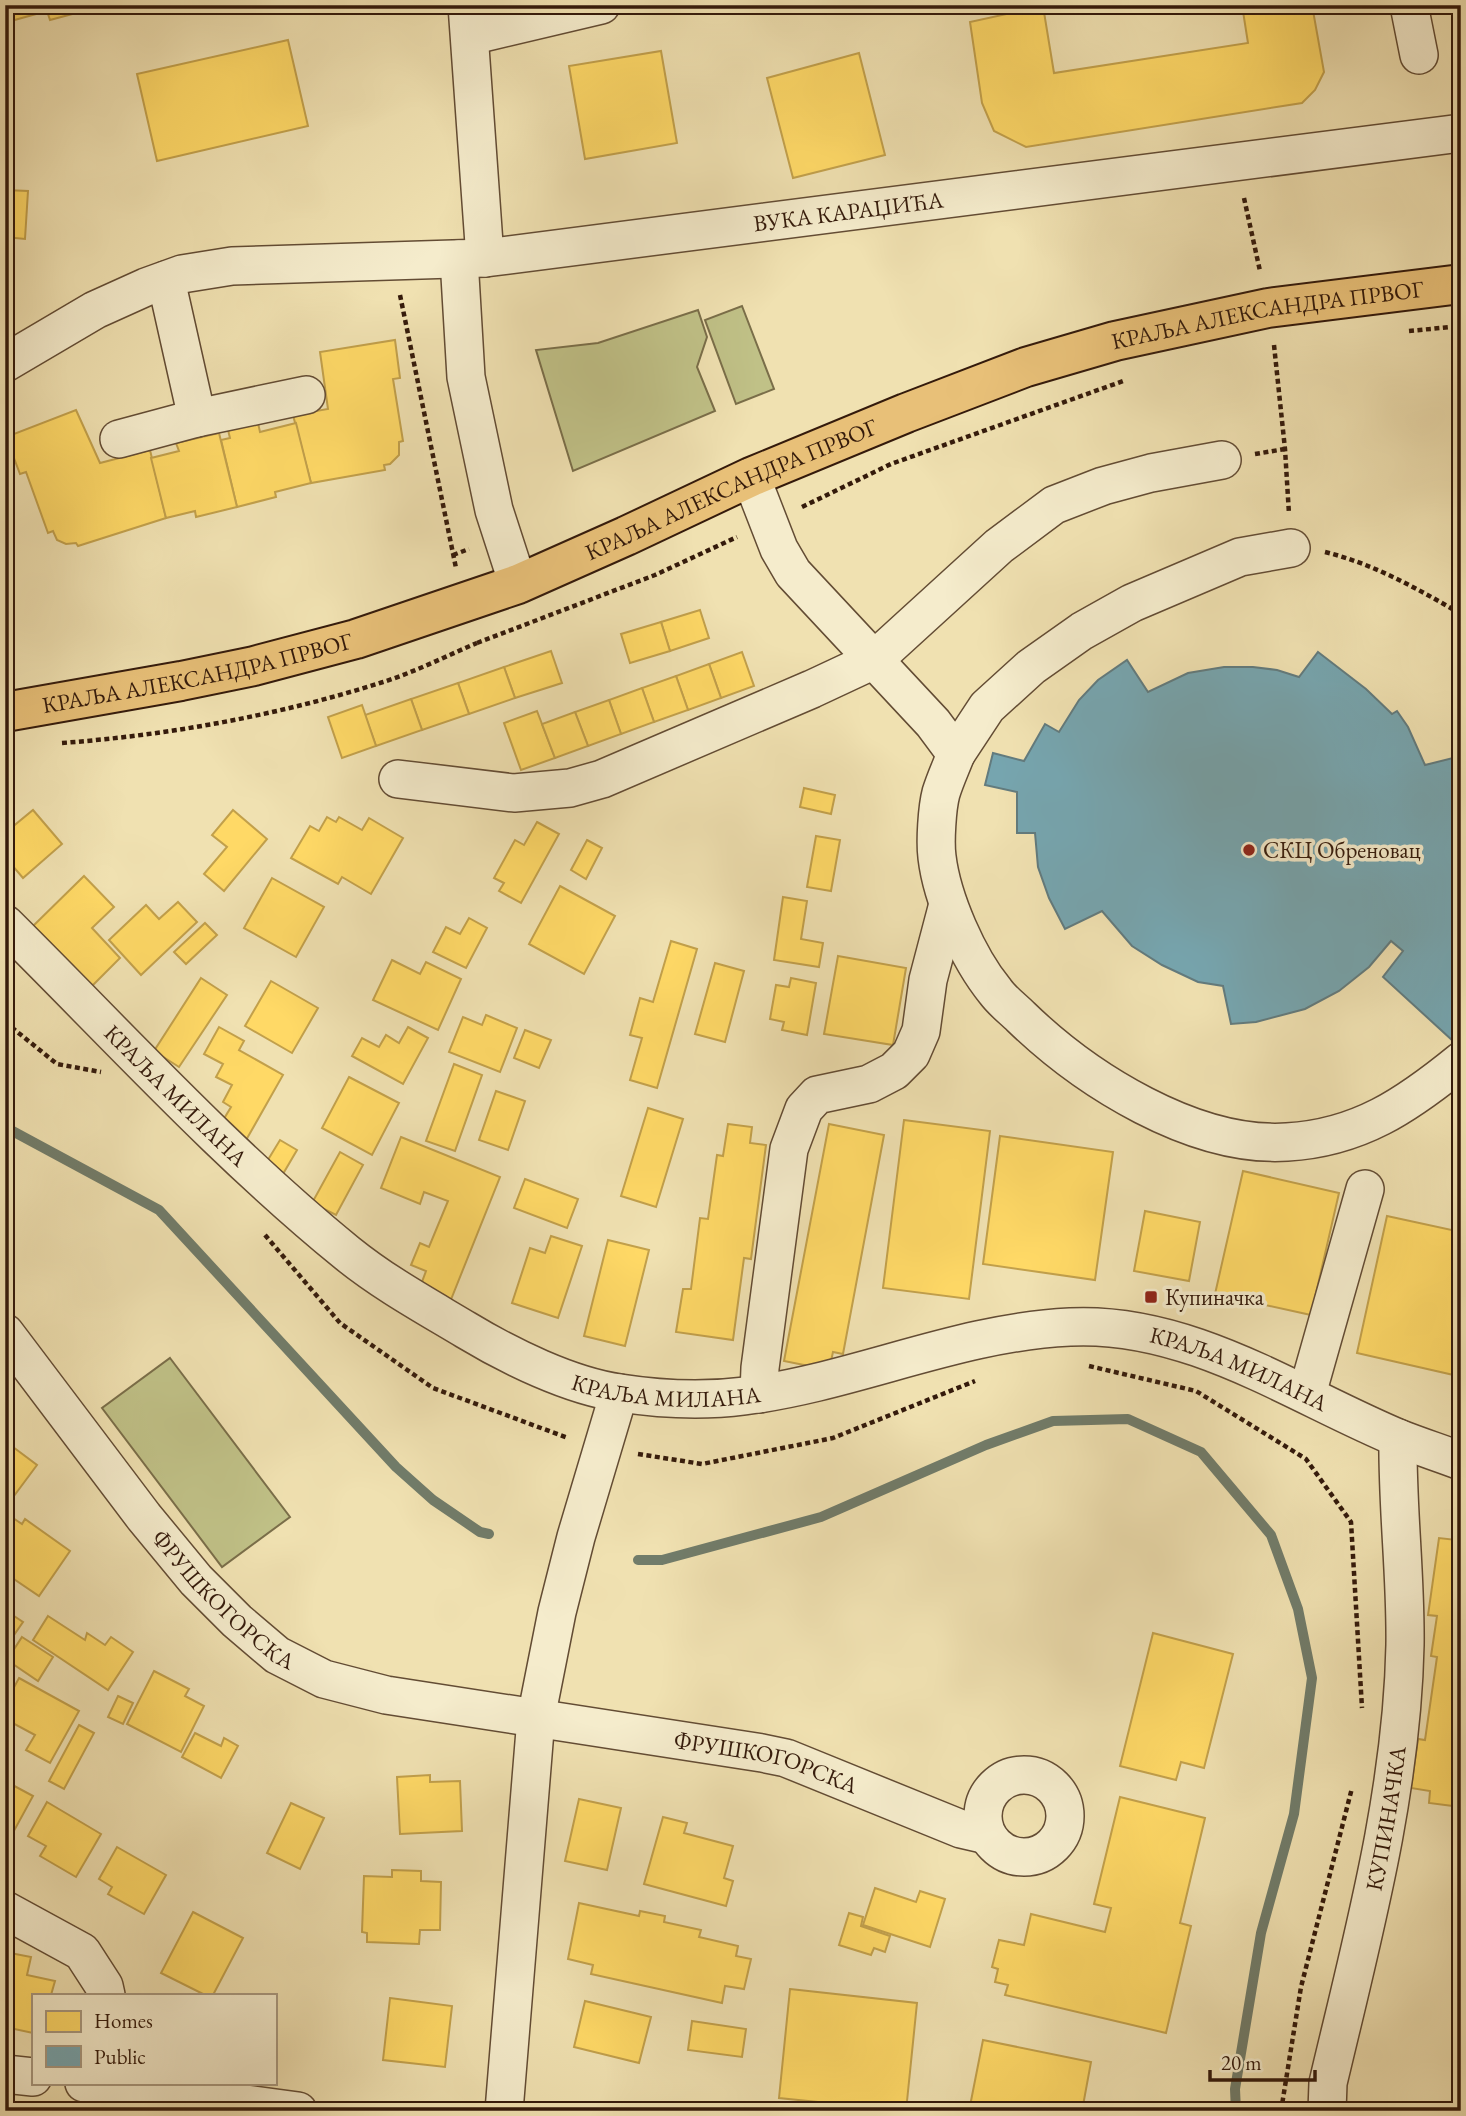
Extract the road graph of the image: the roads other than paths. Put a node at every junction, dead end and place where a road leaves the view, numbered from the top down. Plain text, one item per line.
1 (601, 5) edge
2 (1409, 5) edge
3 (468, 21) edge
4 (1419, 55) dead end
5 (1461, 133) edge
6 (472, 259) junction
7 (166, 280) junction
8 (1460, 284) edge
9 (5, 363) edge
10 (306, 395) dead end
11 (197, 418) junction
12 (119, 439) dead end
13 (1222, 460) dead end
14 (751, 477) junction
15 (1291, 548) road end
16 (518, 584) junction
17 (874, 660) junction
18 (5, 712) edge
19 (956, 754) junction
20 (398, 779) dead end
21 (948, 904) junction
22 (5, 924) edge
23 (1461, 1061) edge
24 (1365, 1189) dead end
25 (5, 1333) edge
26 (619, 1393) junction
27 (759, 1394) junction
28 (1307, 1394) junction
29 (1398, 1438) junction
30 (1461, 1461) edge
31 (536, 1718) junction
32 (987, 1835) dead end
33 (5, 1910) edge
34 (106, 1994) edge
35 (5, 2074) edge
36 (32, 2077) edge
37 (98, 2090) edge
38 (298, 2111) edge
39 (504, 2111) edge
40 (1326, 2111) edge

1 - 3 street
2 - 4 street
3 - 6 street
5 - 6 street, ВУКА КАРАЏИЋА
6 - 7 street, ВУКА КАРАЏИЋА
6 - 16 street
7 - 9 street, ВУКА КАРАЏИЋА
7 - 11 street
8 - 14 main road, КРАЉА АЛЕКСАНДРА ПРВОГ
10 - 11 street
11 - 12 street
13 - 17 street
14 - 16 main road, КРАЉА АЛЕКСАНДРА ПРВОГ
14 - 17 street
15 - 19 street
16 - 18 main road, КРАЉА АЛЕКСАНДРА ПРВОГ
17 - 19 street
17 - 20 street
19 - 21 street
21 - 23 street
21 - 27 street
22 - 26 street, КРАЉА МИЛАНА
24 - 28 street
25 - 31 street, ФРУШКОГОРСКА
26 - 27 street, КРАЉА МИЛАНА
26 - 31 street
27 - 28 street, КРАЉА МИЛАНА
28 - 29 street, КРАЉА МИЛАНА
29 - 30 street, КРАЉА МИЛАНА
29 - 40 street, КУПИНАЧКА
31 - 32 street, ФРУШКОГОРСКА
31 - 39 street
33 - 34 street
35 - 36 street
37 - 38 street

